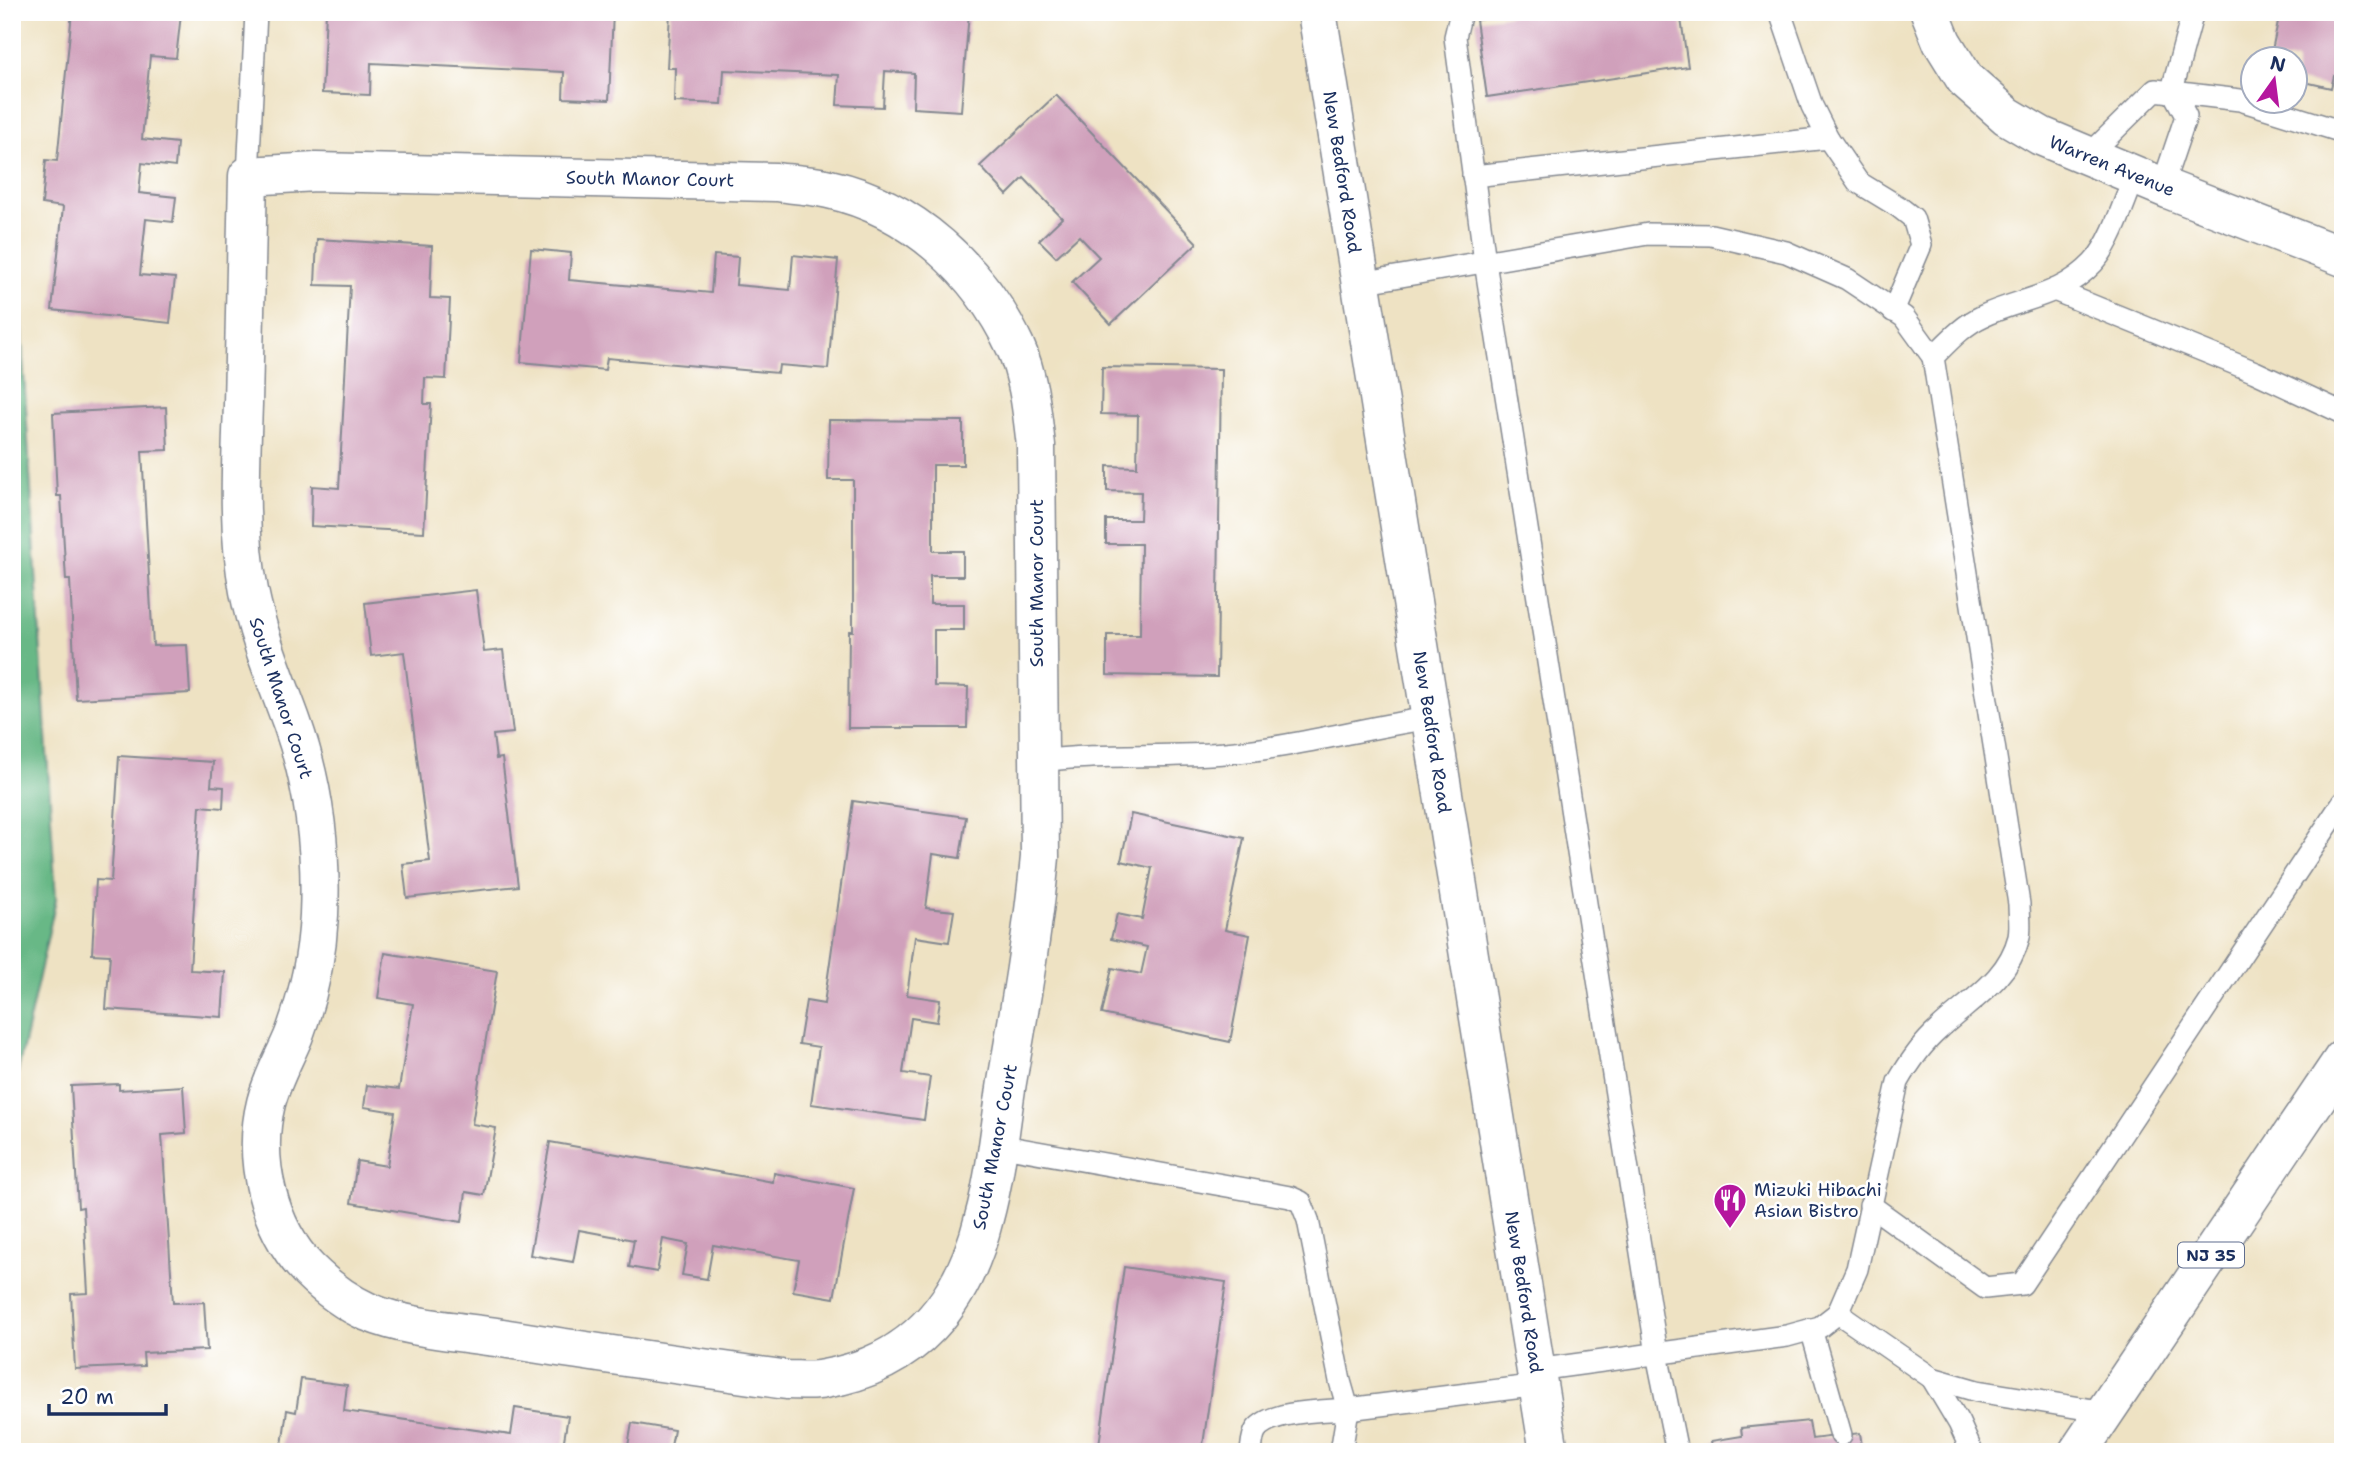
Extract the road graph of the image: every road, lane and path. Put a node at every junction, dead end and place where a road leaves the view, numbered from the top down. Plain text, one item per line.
1 (256, 12) edge
2 (1317, 12) edge
3 (1461, 12) edge
4 (1780, 12) edge
5 (1930, 12) edge
6 (2193, 12) edge
7 (2172, 90) junction
8 (2343, 132) edge
9 (1828, 138) junction
10 (2088, 156) junction
11 (248, 176) junction
12 (1473, 176) junction
13 (2148, 181) junction
14 (2343, 257) edge
15 (1485, 262) junction
16 (1360, 283) junction
17 (2054, 290) junction
18 (1893, 310) junction
19 (1933, 357) junction
20 (2343, 412) edge
21 (1430, 718) junction
22 (1039, 761) junction
23 (2343, 802) edge
24 (2343, 1059) edge
25 (997, 1145) junction
26 (1870, 1205) junction
27 (1838, 1313) junction
28 (1811, 1329) junction
29 (1657, 1354) junction
30 (1537, 1378) junction
31 (1932, 1378) junction
32 (1348, 1409) junction
33 (2105, 1412) junction
34 (1841, 1435) dead end
35 (1251, 1452) edge
36 (1341, 1452) edge
37 (1549, 1452) edge
38 (1676, 1452) edge
39 (1972, 1452) edge
40 (2078, 1452) edge

1 - 11 lane
2 - 16 main road, New Bedford Road
3 - 12 lane
4 - 9 lane
5 - 10 main road, Warren Avenue
6 - 7 lane
7 - 8 lane
7 - 10 lane
7 - 13 lane
9 - 12 lane
9 - 18 lane
10 - 13 main road, Warren Avenue
11 - 22 main road, South Manor Court
11 - 25 main road, South Manor Court
12 - 15 lane
13 - 14 main road, Warren Avenue
13 - 17 lane
15 - 16 lane
15 - 18 lane
15 - 29 lane
16 - 21 main road, New Bedford Road
17 - 19 lane
17 - 20 lane
18 - 19 lane
19 - 26 lane
21 - 22 lane
21 - 30 main road, New Bedford Road
22 - 25 main road, South Manor Court
23 - 26 lane
24 - 33 main road, NJ 35
25 - 32 lane
26 - 27 lane
27 - 28 lane
27 - 31 lane
28 - 29 lane
28 - 34 lane
29 - 30 lane
29 - 38 lane
30 - 32 lane
30 - 37 main road, New Bedford Road
31 - 33 lane
31 - 39 lane
32 - 35 lane
32 - 36 lane
33 - 40 main road, NJ 35

